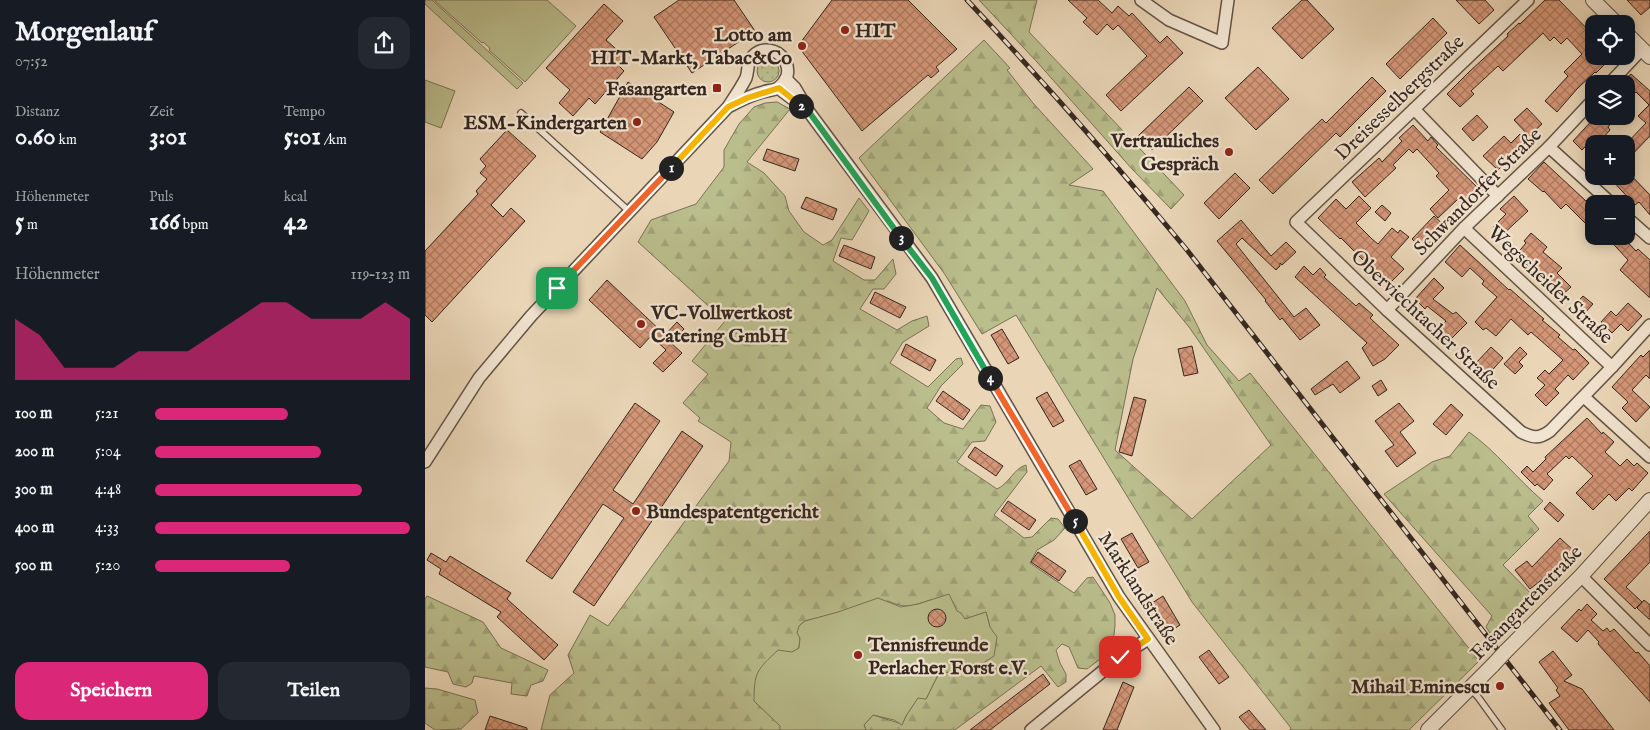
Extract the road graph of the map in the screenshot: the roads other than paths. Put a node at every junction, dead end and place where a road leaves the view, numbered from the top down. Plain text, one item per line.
1 (1141, 0) edge
2 (1228, 0) edge
3 (1528, 0) edge
4 (1593, 0) edge
5 (1608, 15) edge
6 (1635, 42) edge
7 (1646, 53) edge
8 (747, 75) junction
9 (1620, 75) edge
10 (782, 83) junction
11 (765, 91) junction
12 (728, 107) junction
13 (1414, 108) junction
14 (1585, 109) edge
15 (521, 114) dead end
16 (1549, 147) junction
17 (1602, 195) edge
18 (1498, 196) junction
19 (630, 212) junction
20 (1296, 222) joint
21 (1635, 225) edge
22 (1464, 228) junction
23 (1650, 238) edge
24 (1387, 310) junction
25 (1650, 325) edge
26 (1612, 367) junction
27 (1584, 397) junction
28 (1650, 456) edge
29 (425, 462) edge
30 (1650, 500) edge
31 (1581, 576) junction
32 (1148, 639) junction
33 (1650, 645) edge
34 (1469, 688) junction
35 (1031, 730) edge
36 (1214, 730) edge
37 (1428, 730) edge
38 (1502, 730) edge

1 - 2 street
3 - 13 street, Dreisesselbergstraße
4 - 5 street
6 - 7 street
7 - 9 street
8 - 10 street
8 - 11 street
8 - 12 street
10 - 11 street
10 - 32 street, Marklandstraße
11 - 12 street
12 - 19 street
13 - 18 street
13 - 20 street, Dreisesselbergstraße
14 - 16 street, Schwandorfer Straße
15 - 19 lane
16 - 17 street
16 - 18 street, Schwandorfer Straße
18 - 22 street, Schwandorfer Straße
19 - 29 street
20 - 24 street, Oberviechtacher Straße
21 - 23 street
22 - 24 street, Schwandorfer Straße
22 - 26 street, Wegscheider Straße
24 - 27 street, Oberviechtacher Straße
25 - 26 street
26 - 27 street
27 - 28 street
30 - 31 street, Fasangartenstraße
31 - 33 street
31 - 34 street, Fasangartenstraße, bridge
32 - 35 street
32 - 36 street, Marklandstraße
34 - 37 street, Fasangartenstraße
34 - 38 lane

